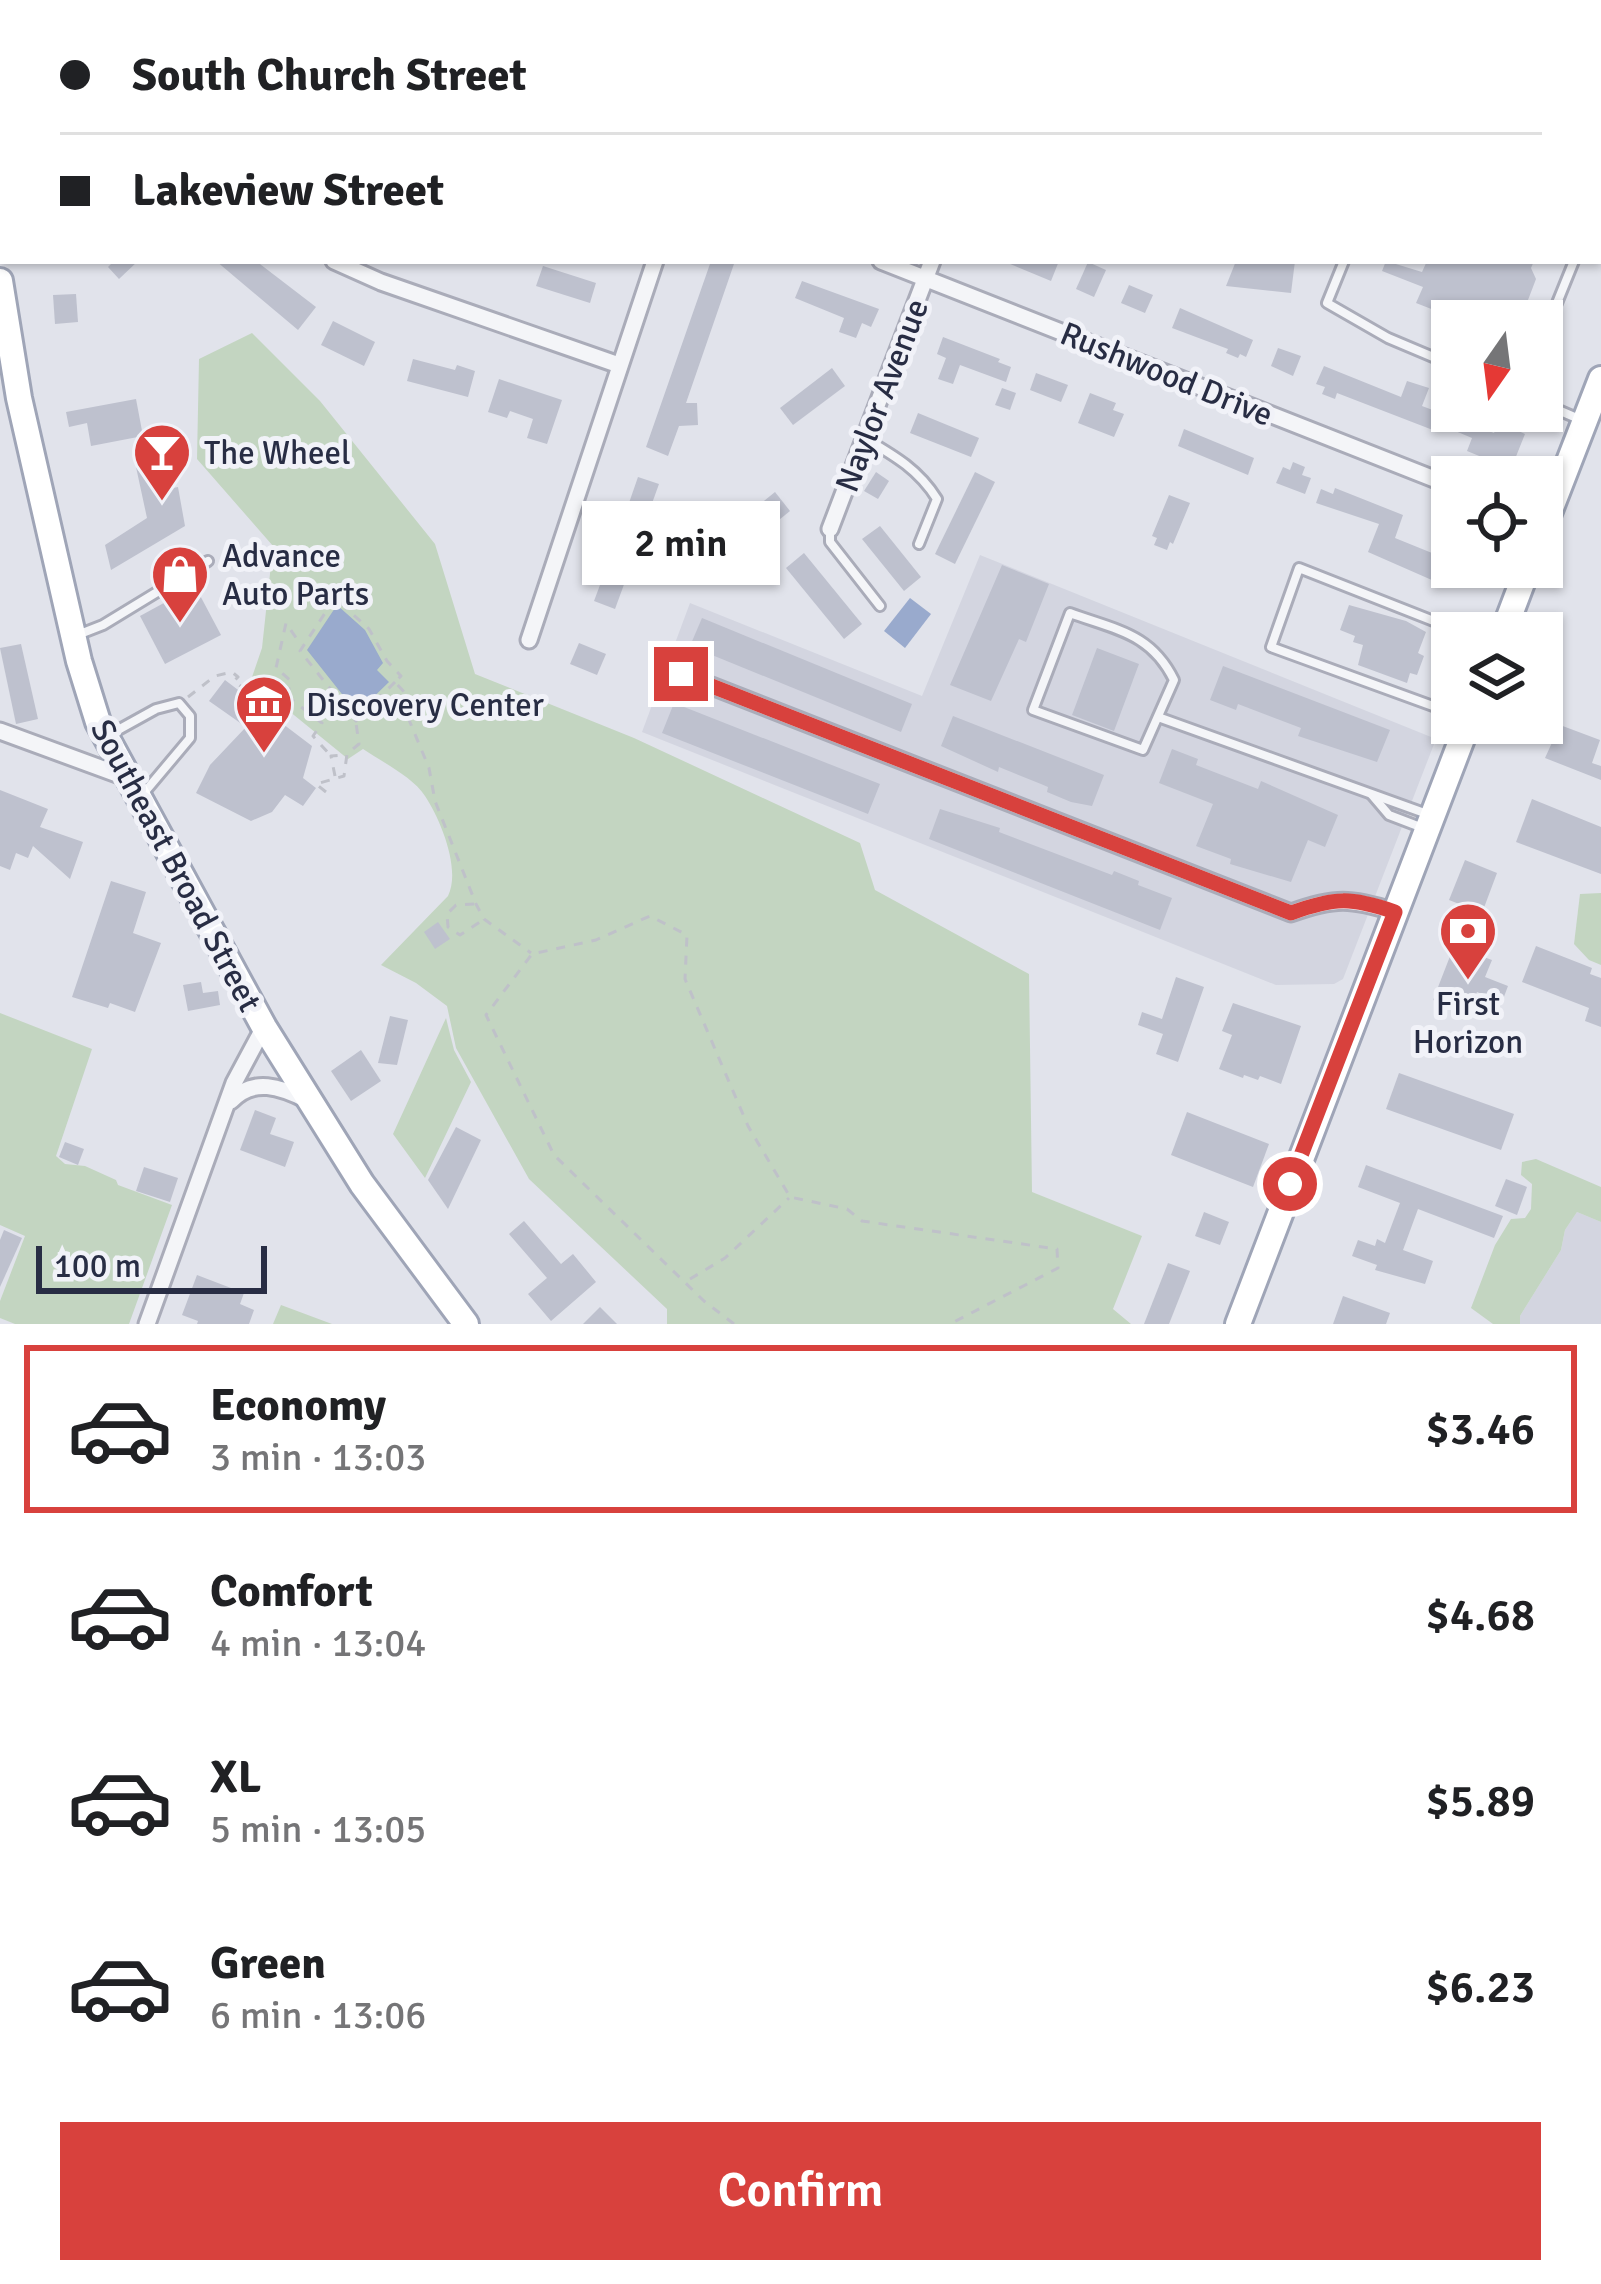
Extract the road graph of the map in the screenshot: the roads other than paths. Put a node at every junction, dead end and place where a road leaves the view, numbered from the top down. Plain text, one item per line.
1 (341, 264) edge
2 (654, 264) edge
3 (898, 264) edge
4 (1343, 264) edge
5 (1573, 264) edge
6 (929, 269) edge
7 (0, 281) edge
8 (1558, 300) edge
9 (3, 319) edge
10 (1431, 356) edge
11 (619, 365) junction
12 (1601, 379) edge
13 (1563, 412) edge
14 (1585, 422) junction
15 (865, 438) junction
16 (1563, 476) edge
17 (1431, 477) edge
18 (830, 530) joint
19 (919, 544) dead end
20 (208, 561) dead end
21 (880, 606) dead end
22 (1431, 620) edge
23 (73, 636) junction
24 (529, 640) dead end
25 (681, 674) dead end
26 (1431, 705) edge
27 (1158, 717) junction
28 (0, 731) edge
29 (106, 737) junction
30 (1460, 744) edge
31 (131, 788) junction
32 (1371, 794) junction
33 (1429, 822) junction
34 (1395, 912) junction
35 (263, 1027) junction
36 (311, 1102) junction
37 (225, 1108) junction
38 (147, 1324) edge
39 (466, 1324) edge
40 (1238, 1324) edge

1 - 11 street
2 - 11 street
3 - 6 street, Rushwood Drive
4 - 10 lane
5 - 8 lane
6 - 15 street, Naylor Avenue
6 - 17 street, Rushwood Drive
7 - 9 main road, Southeast Broad Street
9 - 23 main road, Southeast Broad Street
11 - 24 street
12 - 14 main road
13 - 14 lane
14 - 16 main road
15 - 18 street, Naylor Avenue
15 - 19 lane
18 - 21 lane
20 - 23 lane
22 - 26 lane
23 - 29 main road, Southeast Broad Street
25 - 34 street
27 - 27 lane
27 - 32 lane
28 - 31 street
29 - 31 main road, Southeast Broad Street
29 - 31 lane
30 - 33 main road
31 - 35 main road, Southeast Broad Street
32 - 33 lane
32 - 33 lane
33 - 34 main road
34 - 40 main road
35 - 36 main road, Southeast Broad Street
35 - 37 street
36 - 37 street
36 - 39 main road, Southeast Broad Street
37 - 38 street

